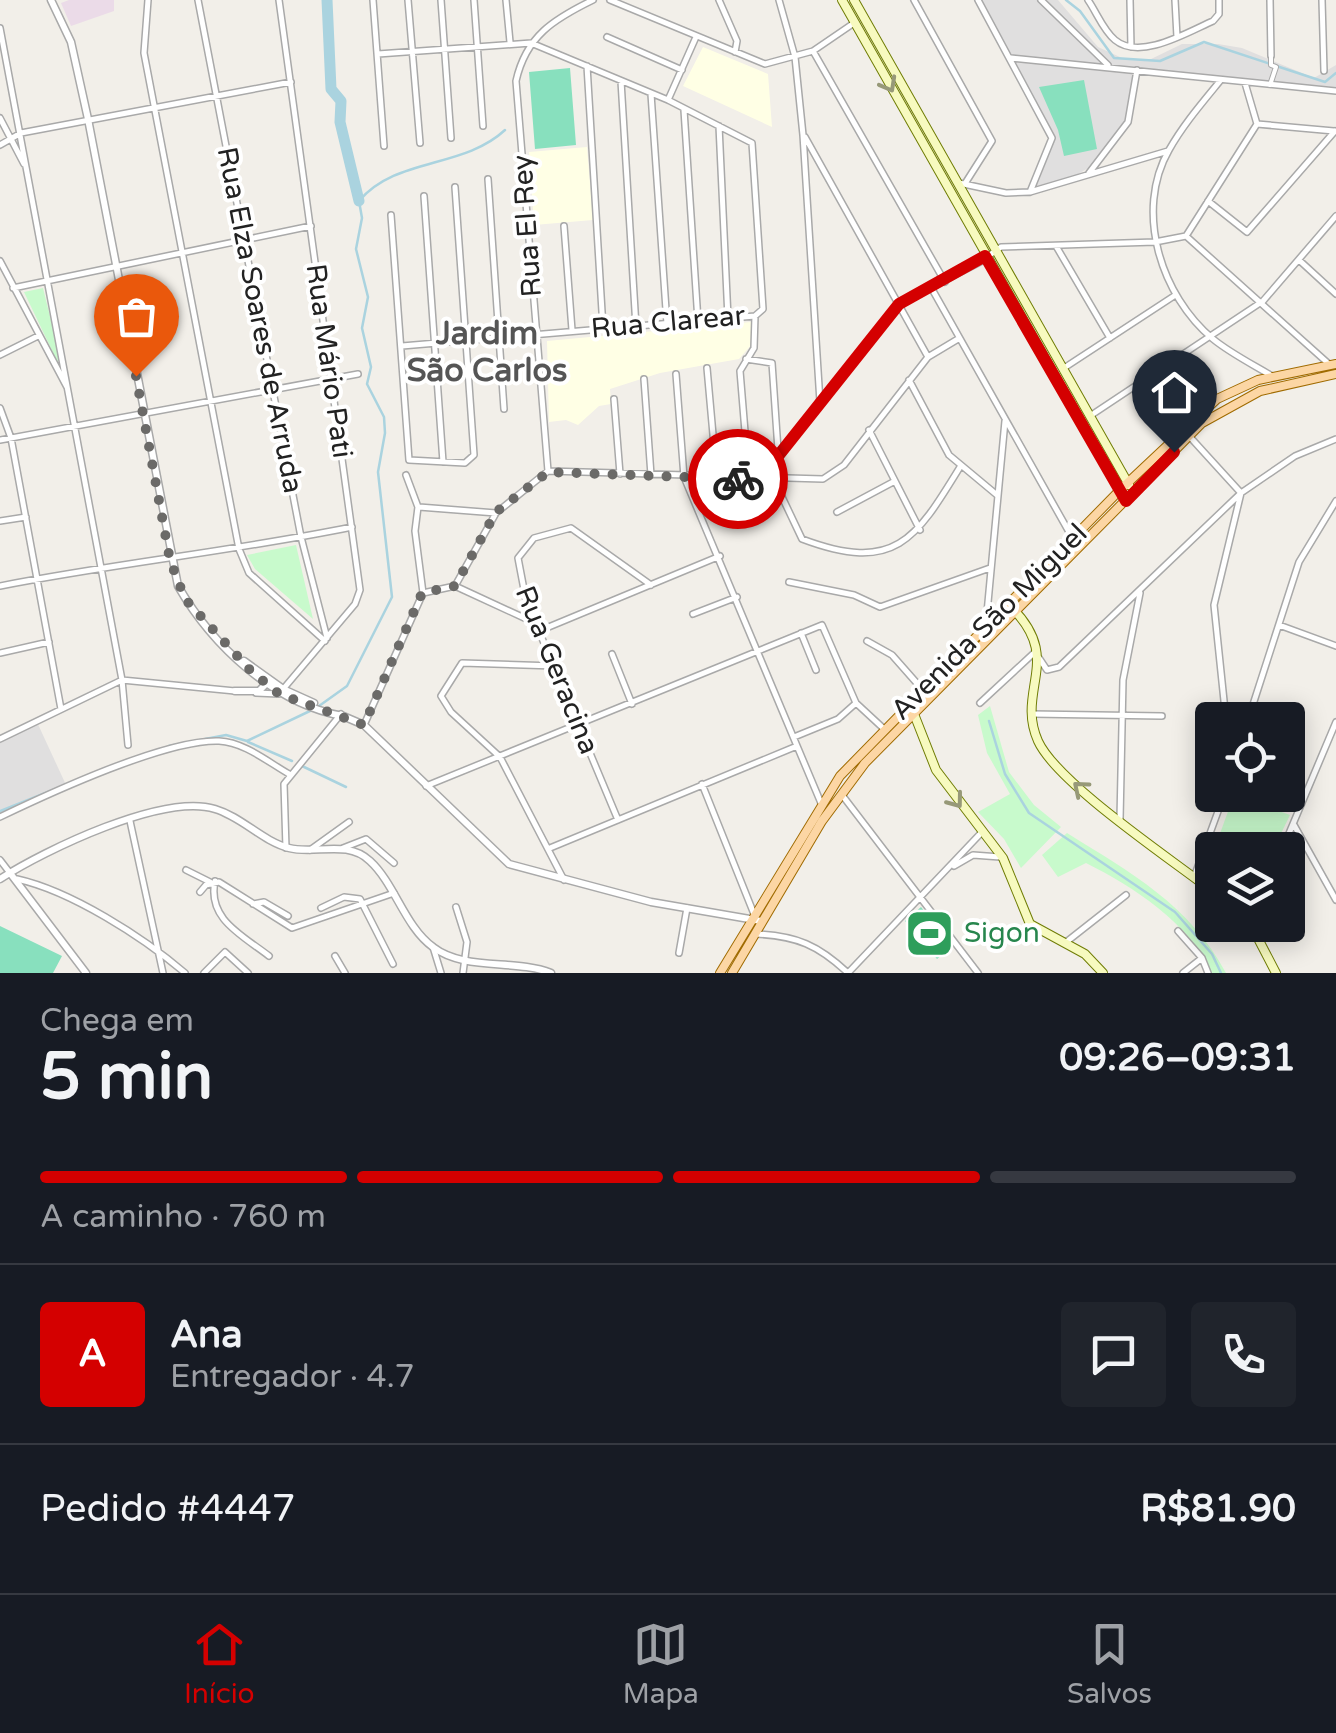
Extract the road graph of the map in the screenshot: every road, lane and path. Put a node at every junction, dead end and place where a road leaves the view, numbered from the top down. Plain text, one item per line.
1 (51, 0) edge
2 (148, 0) edge
3 (198, 0) edge
4 (279, 0) edge
5 (373, 0) edge
6 (408, 0) edge
7 (442, 0) edge
8 (474, 0) edge
9 (506, 0) edge
10 (593, 0) edge
11 (610, 0) edge
12 (719, 0) edge
13 (779, 0) edge
14 (842, 0) edge
15 (854, 0) edge
16 (914, 0) edge
17 (978, 0) edge
18 (1042, 0) edge
19 (1088, 0) edge
20 (1130, 0) edge
21 (1175, 0) edge
22 (1219, 0) edge
23 (1270, 0) edge
24 (1322, 0) edge
25 (864, 18) junction
26 (854, 24) junction
27 (0, 28) edge
28 (607, 36) dead end
29 (1176, 36) junction
30 (696, 37) junction
31 (531, 42) junction
32 (510, 43) junction
33 (478, 46) junction
34 (1132, 47) junction
35 (445, 48) junction
36 (412, 51) junction
37 (813, 51) junction
38 (378, 54) junction
39 (734, 54) junction
40 (795, 58) junction
41 (1011, 58) junction
42 (1271, 60) joint
43 (587, 66) junction
44 (1110, 68) junction
45 (682, 70) junction
46 (1137, 70) junction
47 (1324, 71) dead end
48 (621, 81) junction
49 (1220, 81) junction
50 (291, 82) junction
51 (1245, 83) junction
52 (1270, 85) junction
53 (1336, 90) edge
54 (651, 94) junction
55 (218, 96) junction
56 (668, 100) junction
57 (154, 107) junction
58 (684, 110) junction
59 (0, 118) edge
60 (88, 120) junction
61 (1257, 124) junction
62 (483, 126) dead end
63 (719, 126) junction
64 (1336, 131) edge
65 (21, 133) junction
66 (804, 135) junction
67 (451, 138) dead end
68 (11, 139) junction
69 (420, 143) dead end
70 (0, 145) edge
71 (384, 146) dead end
72 (1168, 151) junction
73 (25, 167) junction
74 (1090, 173) junction
75 (488, 179) dead end
76 (961, 183) junction
77 (454, 186) dead end
78 (1030, 192) junction
79 (424, 196) dead end
80 (1208, 201) junction
81 (391, 215) dead end
82 (1336, 216) edge
83 (311, 226) junction
84 (564, 226) dead end
85 (1186, 236) junction
86 (245, 240) junction
87 (1155, 242) junction
88 (1056, 246) junction
89 (994, 250) junction
90 (182, 252) junction
91 (985, 256) junction
92 (1299, 260) junction
93 (0, 261) edge
94 (116, 264) junction
95 (49, 280) junction
96 (945, 282) junction
97 (14, 288) junction
98 (932, 289) junction
99 (1336, 294) edge
100 (1174, 296) junction
101 (1263, 301) junction
102 (899, 304) junction
103 (756, 316) junction
104 (728, 319) junction
105 (698, 321) junction
106 (668, 324) junction
107 (636, 326) junction
108 (604, 328) junction
109 (572, 330) junction
110 (535, 334) junction
111 (38, 336) junction
112 (497, 337) junction
113 (1110, 338) junction
114 (1210, 338) junction
115 (958, 339) junction
116 (466, 340) junction
117 (434, 342) junction
118 (402, 346) junction
119 (0, 355) edge
120 (928, 356) junction
121 (746, 360) junction
122 (1333, 364) edge
123 (707, 368) dead end
124 (1062, 370) junction
125 (358, 374) dead end
126 (676, 374) dead end
127 (1336, 374) edge
128 (1272, 376) junction
129 (332, 378) junction
130 (644, 379) dead end
131 (909, 380) junction
132 (273, 389) junction
133 (68, 390) junction
134 (614, 399) dead end
135 (210, 400) junction
136 (820, 402) junction
137 (0, 408) edge
138 (504, 409) dead end
139 (143, 413) junction
140 (1088, 417) junction
141 (1006, 421) junction
142 (74, 426) junction
143 (869, 430) junction
144 (1189, 436) junction
145 (11, 438) junction
146 (1336, 438) edge
147 (0, 440) edge
148 (778, 453) junction
149 (443, 462) junction
150 (960, 467) junction
151 (548, 472) junction
152 (620, 474) junction
153 (406, 475) dead end
154 (651, 476) junction
155 (684, 477) junction
156 (717, 478) junction
157 (749, 480) junction
158 (759, 480) junction
159 (774, 480) junction
160 (895, 480) junction
161 (1128, 483) junction
162 (1119, 491) junction
163 (1135, 492) junction
164 (1240, 492) junction
165 (997, 495) junction
166 (1126, 501) junction
167 (1336, 501) edge
168 (418, 507) junction
169 (496, 512) junction
170 (837, 512) dead end
171 (26, 516) junction
172 (0, 521) edge
173 (352, 527) junction
174 (920, 530) junction
175 (302, 537) junction
176 (1073, 539) junction
177 (238, 549) junction
178 (720, 556) junction
179 (170, 560) junction
180 (101, 566) junction
181 (990, 568) junction
182 (38, 578) junction
183 (789, 582) dead end
184 (650, 585) junction
185 (0, 586) edge
186 (455, 586) junction
187 (1140, 590) junction
188 (422, 593) junction
189 (736, 598) junction
190 (1012, 608) junction
191 (693, 614) dead end
192 (993, 620) junction
193 (1279, 625) junction
194 (538, 627) junction
195 (801, 632) junction
196 (326, 639) junction
197 (866, 641) dead end
198 (49, 642) junction
199 (1336, 646) edge
200 (758, 651) junction
201 (0, 653) edge
202 (612, 654) dead end
203 (1038, 654) junction
204 (242, 660) junction
205 (555, 666) junction
206 (816, 670) dead end
207 (122, 680) junction
208 (264, 684) junction
209 (235, 691) junction
210 (920, 691) junction
211 (281, 692) junction
212 (1224, 702) edge
213 (1254, 702) edge
214 (856, 703) junction
215 (632, 704) junction
216 (980, 704) dead end
217 (61, 710) junction
218 (914, 714) junction
219 (1032, 714) junction
220 (341, 715) junction
221 (1120, 715) junction
222 (1162, 716) dead end
223 (1336, 722) edge
224 (364, 725) junction
225 (579, 725) junction
226 (882, 728) junction
227 (793, 737) junction
228 (0, 739) edge
229 (128, 745) dead end
230 (797, 746) junction
231 (500, 756) junction
232 (289, 774) junction
233 (702, 784) junction
234 (426, 786) junction
235 (840, 792) junction
236 (821, 803) junction
237 (1218, 812) edge
238 (0, 817) edge
239 (1120, 819) junction
240 (618, 820) junction
241 (130, 821) junction
242 (348, 822) dead end
243 (1294, 824) junction
244 (982, 832) junction
245 (1290, 832) edge
246 (286, 848) junction
247 (342, 849) junction
248 (549, 849) junction
249 (310, 850) junction
250 (1002, 858) junction
251 (0, 860) edge
252 (394, 862) dead end
253 (186, 870) dead end
254 (943, 873) junction
255 (12, 875) junction
256 (1194, 876) joint
257 (0, 878) edge
258 (564, 880) junction
259 (213, 882) junction
260 (200, 892) dead end
261 (394, 893) junction
262 (1126, 895) dead end
263 (920, 897) junction
264 (1336, 900) edge
265 (362, 903) junction
266 (254, 904) junction
267 (456, 907) dead end
268 (321, 908) dead end
269 (687, 908) junction
270 (288, 916) dead end
271 (756, 918) junction
272 (1178, 931) dead end
273 (748, 933) junction
274 (1260, 942) edge
275 (1065, 943) junction
276 (433, 948) junction
277 (159, 951) junction
278 (680, 954) dead end
279 (269, 956) dead end
280 (335, 956) dead end
281 (1202, 958) junction
282 (466, 959) junction
283 (393, 964) dead end
284 (86, 973) edge
285 (162, 973) edge
286 (185, 973) edge
287 (204, 973) edge
288 (248, 973) edge
289 (345, 973) edge
290 (441, 973) edge
291 (462, 973) edge
292 (552, 973) edge
293 (720, 973) edge
294 (732, 973) edge
295 (848, 973) edge
296 (978, 973) edge
297 (1103, 973) edge
298 (1183, 973) edge
299 (1208, 973) edge
300 (1276, 973) edge

1 - 60 street
2 - 57 street
3 - 55 street, Rua Elza Soares de Arruda
4 - 50 street, Rua Mário Pati
5 - 38 street
6 - 36 street
7 - 35 street
8 - 33 street
9 - 32 street
10 - 31 street
11 - 30 street
12 - 39 street
13 - 40 street
14 - 26 main road
15 - 25 main road
16 - 76 street
17 - 41 street
18 - 44 street
19 - 34 street
20 - 34 street
21 - 29 street
22 - 29 street
23 - 42 street
24 - 47 street
25 - 26 street
25 - 76 main road
26 - 37 street
26 -> 91 main road
27 - 65 street
28 - 45 street
29 - 34 street
30 - 39 street
30 - 45 street
31 - 32 street
31 - 43 street, Rua Clarear
31 - 110 street, Rua El Rey
32 - 33 street
33 - 35 street
33 - 62 street
35 - 36 street
35 - 67 street
36 - 38 street
36 - 69 street
37 - 40 street
37 - 96 street
38 - 71 street
39 - 40 street
40 - 66 street
41 - 44 street
41 - 78 street
42 - 52 street
43 - 48 street, Rua Clarear
43 - 108 street
44 - 46 street
45 - 56 street
46 - 49 street
46 - 74 street
48 - 54 street, Rua Clarear
48 - 107 street
49 - 51 street
49 - 72 street
50 - 55 street
50 - 83 street, Rua Mário Pati
51 - 52 street
51 - 61 street
52 - 53 street
54 - 56 street, Rua Clarear
54 - 106 street
55 - 57 street
55 - 86 street, Rua Elza Soares de Arruda
56 - 58 street, Rua Clarear
57 - 60 street
57 - 90 street
58 - 63 street, Rua Clarear
58 - 105 street
59 - 68 street
60 - 65 street
60 - 94 street
61 - 64 street
61 - 80 street
63 - 103 street, Rua Clarear
63 - 104 street
64 - 80 street
65 - 68 street
65 - 73 street
66 - 102 street
66 - 136 street
68 - 70 street
68 - 73 street
72 - 74 street
72 - 87 street
73 - 95 street
74 - 78 street
75 - 112 street
76 - 78 street
76 - 89 main road
77 - 116 street
79 - 117 street
80 - 85 street
81 - 118 street
82 - 92 street
83 - 86 street
83 - 129 street, Rua Mário Pati
84 - 109 street
85 - 87 street
85 - 101 street
86 - 90 street
86 - 132 street, Rua Elza Soares de Arruda
87 - 88 street
87 - 100 street
88 - 89 street
88 - 113 street
89 - 91 street
89 - 124 main road
90 - 94 street
90 - 135 street
91 - 96 street
91 - 162 main road
92 - 99 street
92 - 101 street
93 - 97 street
94 - 95 street
94 - 139 street
95 - 97 street
95 - 133 street
96 - 98 street
97 - 111 street
98 - 102 street
98 - 115 street
100 - 113 street
100 - 114 street
101 - 114 street
101 - 122 street
102 - 120 street
102 - 136 street
103 - 104 street, Rua Clarear
103 - 121 street
104 - 105 street, Rua Clarear
105 - 106 street, Rua Clarear
106 - 107 street, Rua Clarear
107 - 108 street, Rua Clarear
108 - 109 street, Rua Clarear
109 - 110 street, Rua Clarear
110 - 112 street, Rua Clarear
110 - 151 street, Rua El Rey
111 - 119 street
111 - 133 street
112 - 116 street, Rua Clarear
112 - 138 street
113 - 124 street
114 - 128 street
114 - 140 street
115 - 120 street
115 - 141 street
116 - 117 street, Rua Clarear
116 - 149 street
117 - 118 street, Rua Clarear
117 - 149 street
118 - 149 street
120 - 131 street
121 - 148 street
121 - 157 street
122 - 128 main road, Avenida São Miguel
123 - 156 street
124 - 140 main road
125 - 129 street
126 - 155 street
127 - 144 main road, Avenida São Miguel
128 - 161 main road, Avenida São Miguel
129 - 132 street
129 - 173 street, Rua Mário Pati
130 - 154 street
131 - 143 street
131 - 150 street
132 - 135 street
132 - 175 street, Rua Elza Soares de Arruda
133 - 142 street
134 - 152 street
135 - 139 street
135 - 177 street
136 - 148 street
137 - 145 street
139 - 142 street
139 - 179 street
140 - 161 main road
141 - 165 street
141 - 176 street
142 - 145 street
142 - 180 street
143 - 159 street
143 - 160 street
144 - 163 main road, Avenida São Miguel
144 - 164 street
145 - 147 street
145 - 171 street
146 - 164 street
148 - 158 street
150 - 165 street
150 - 174 street
151 - 152 street
151 - 169 street
152 - 154 street
153 - 168 street
154 - 155 street
155 - 156 street
155 - 178 street
156 - 157 street
157 - 158 street
158 - 159 street
159 - 174 street
160 - 170 street
160 - 174 street
161 - 162 main road, Avenida São Miguel
161 - 163 main road
162 - 166 main road
162 - 176 main road, Avenida São Miguel
163 - 166 main road, Avenida São Miguel
164 - 187 street
164 - 212 street
165 - 181 street
166 - 190 main road, Avenida São Miguel
167 - 193 street
168 - 169 street
168 - 188 street
169 - 186 street
171 - 172 street
171 - 182 street
173 - 175 street
173 - 196 street, Rua Mário Pati
175 - 177 street
175 - 196 street, Rua Elza Soares de Arruda
176 - 190 main road, Avenida São Miguel
177 - 179 street
177 - 196 street
178 - 184 street
178 - 189 street
179 - 180 street
179 - 204 street
180 - 182 street
180 - 207 street
181 - 183 street
181 - 192 street
182 - 185 street
182 - 198 street
184 - 194 street
184 - 194 street, Rua Geracina
186 - 188 street
186 - 194 street
187 - 203 street
187 - 221 street
188 - 224 street
189 - 191 street
189 - 200 street
190 - 192 main road, Avenida São Miguel
190 - 203 main road
190 - 218 main road, Avenida São Miguel
192 - 210 main road, Avenida São Miguel
193 - 199 street
193 - 213 street
194 - 205 street, Rua Geracina
195 - 200 street
195 - 206 street
195 - 214 street
196 - 211 street, Rua Mário Pati
197 - 210 street
198 - 201 street
198 - 217 street
200 - 215 street
200 - 227 street
202 - 215 street
203 - 216 street
203 - 219 main road
204 - 208 street
204 - 211 street
205 - 225 street, Rua Geracina
205 - 231 street
207 - 209 street
207 - 217 street
207 - 229 street
208 - 209 street
208 - 211 street
209 - 211 street
210 - 218 main road
210 - 226 main road, Avenida São Miguel
211 - 220 street
214 - 226 street
214 - 227 street
215 - 225 street
217 - 228 street
218 - 235 main road, Avenida São Miguel
218 -> 244 main road
219 - 221 street
239 -> 219 main road
220 - 224 street
220 - 232 street
221 - 222 street
221 - 239 street
223 - 243 street
224 - 234 street
225 - 231 street
225 - 240 street, Rua Geracina
226 - 236 main road, Avenida São Miguel
227 - 230 street
230 - 233 street
230 - 236 street
231 - 234 street
231 - 248 street
232 - 238 street
232 - 246 street
233 - 240 street
233 - 271 street
234 - 258 street
235 - 263 street
235 - 271 main road, Avenida São Miguel
236 - 271 main road, Avenida São Miguel
237 - 256 street
239 - 256 main road
240 - 248 street
241 - 246 street
241 - 255 street
241 - 277 street
242 - 249 street
243 - 245 street
243 - 264 street
244 - 250 main road
244 - 254 street
246 - 249 street
247 - 249 street
247 - 252 street
247 - 261 street
248 - 258 street
250 - 254 street
250 - 275 main road
251 - 255 street
253 - 259 street
254 - 263 street
255 - 257 street
255 - 277 street
255 - 284 street
258 - 269 street
259 - 260 street
259 - 266 street
259 - 279 street
261 - 265 street
261 - 276 street
262 - 275 street
263 - 295 street
263 - 296 street
265 - 266 street
265 - 268 street
265 - 283 street
266 - 270 street
267 - 282 street
269 - 271 street
269 - 278 street
271 - 273 main road, Avenida São Miguel
272 - 281 street
273 - 293 main road, Avenida São Miguel
273 - 294 main road, Avenida São Miguel
273 - 295 street
274 - 300 main road
275 - 297 main road
276 - 282 street
276 - 290 street
277 - 285 street
277 - 286 street
280 - 289 street
281 - 298 street
281 - 299 street
282 - 291 street
282 - 292 street
287 - 288 street

